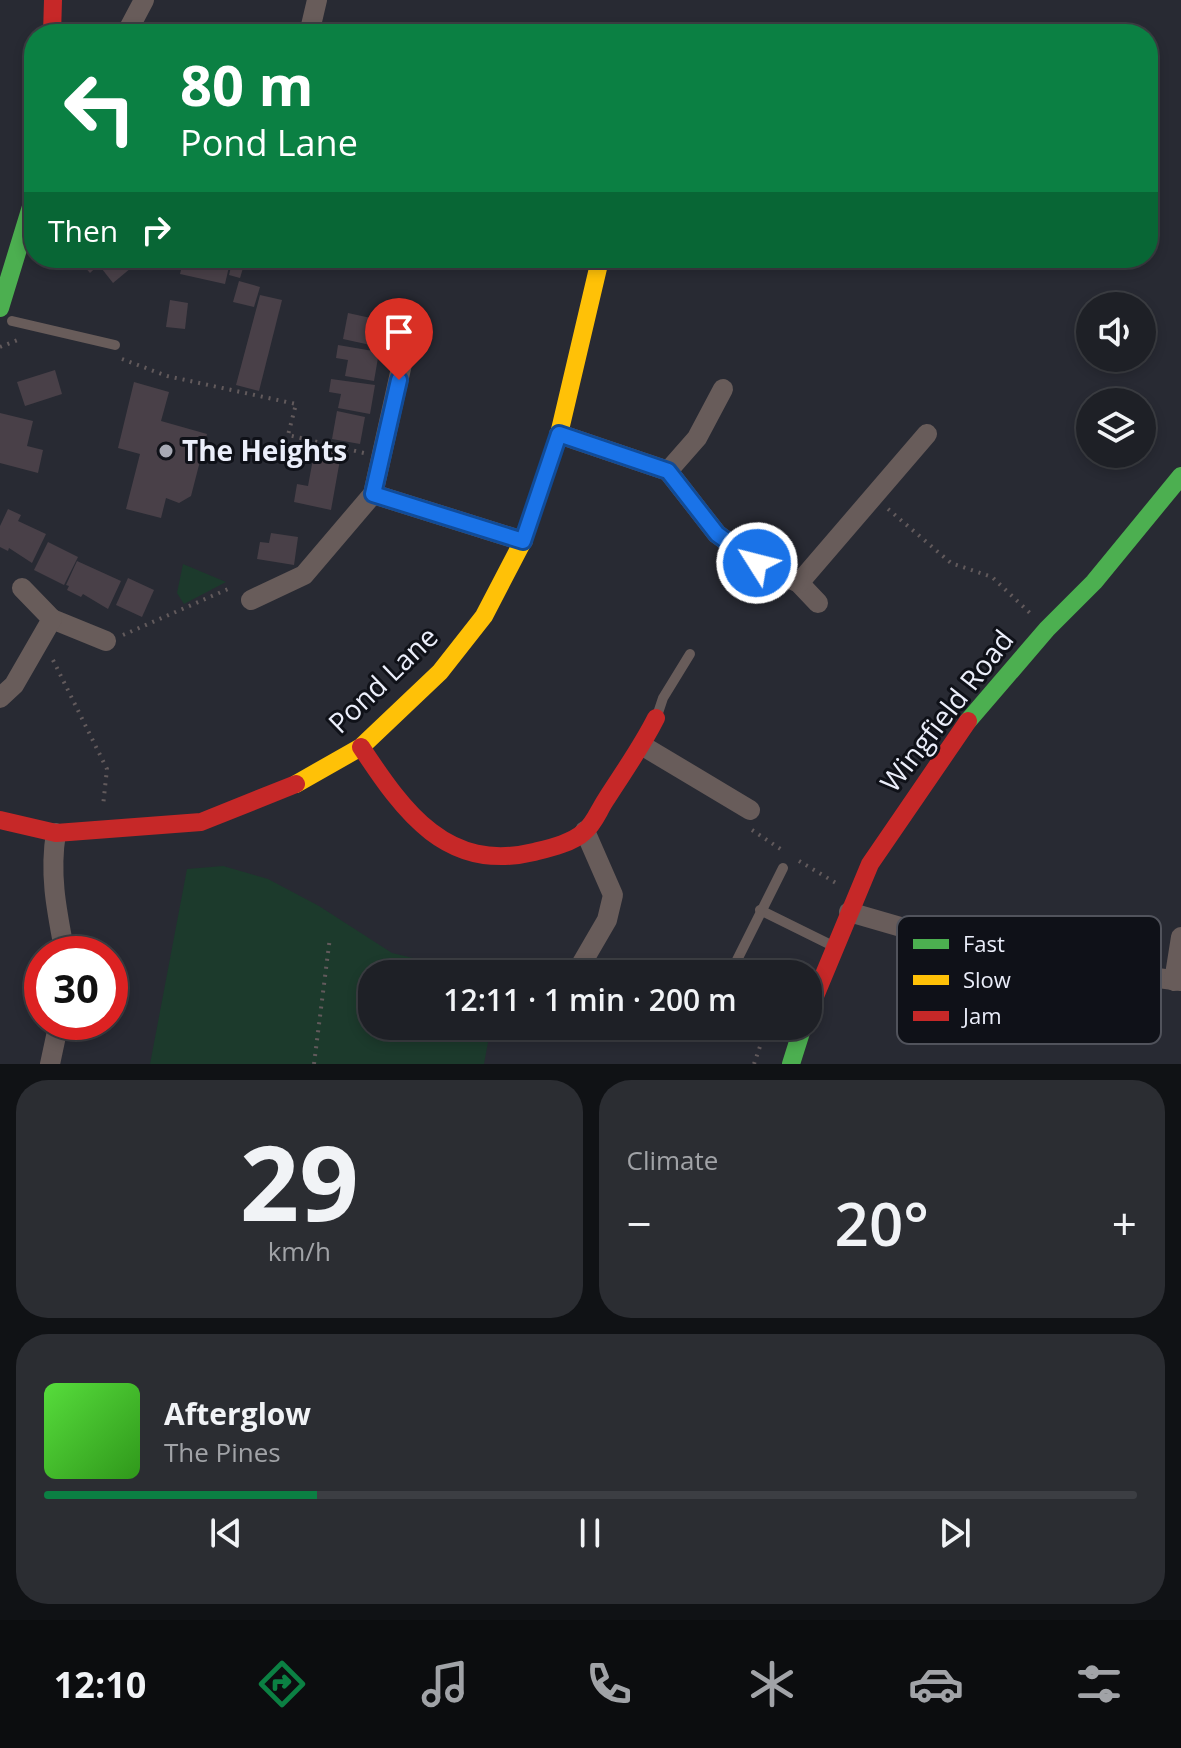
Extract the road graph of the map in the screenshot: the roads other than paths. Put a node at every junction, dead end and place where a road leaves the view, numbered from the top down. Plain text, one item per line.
1 (53, 0) edge
2 (144, 0) edge
3 (314, 1) edge
4 (52, 24) edge
5 (131, 24) edge
6 (311, 24) edge
7 (24, 239) edge
8 (598, 268) edge
9 (6, 315) edge
10 (410, 328) dead end
11 (114, 350) road end
12 (723, 389) dead end
13 (559, 434) junction
14 (927, 434) dead end
15 (668, 471) junction
16 (1181, 476) edge
17 (373, 494) junction
18 (523, 541) junction
19 (799, 583) junction
20 (22, 588) dead end
21 (251, 600) road end
22 (818, 603) dead end
23 (52, 619) junction
24 (106, 641) road end
25 (690, 654) dead end
26 (0, 698) edge
27 (656, 718) joint
28 (643, 746) junction
29 (361, 747) junction
30 (750, 810) dead end
31 (0, 820) edge
32 (585, 831) junction
33 (56, 833) junction
34 (783, 868) dead end
35 (760, 910) junction
36 (849, 912) junction
37 (897, 926) edge
38 (61, 936) edge
39 (1181, 937) edge
40 (835, 947) junction
41 (584, 960) edge
42 (737, 960) edge
43 (822, 979) edge
44 (1178, 981) edge
45 (55, 1040) edge
46 (799, 1040) edge
47 (50, 1064) edge
48 (791, 1064) edge

1 - 4 street
2 - 5 street
3 - 6 street
7 - 9 street
8 - 13 street, Pond Lane
9 - 11 lane
10 - 17 street
12 - 15 street
13 - 15 street
13 - 18 street, Pond Lane
14 - 19 street
15 - 19 street
16 - 36 street, Wingfield Road
17 - 18 street
17 - 21 street
18 - 29 street, Pond Lane
19 - 22 street
20 - 23 street
23 - 24 street
23 - 26 street
25 - 27 lane
27 - 28 street
28 - 30 street
28 - 32 street
29 - 32 street
29 - 33 street, Pond Lane
31 - 33 street, Pond Lane
32 - 41 street
33 - 38 street
34 - 35 lane
35 - 40 lane
35 - 42 lane
36 - 37 street
36 - 40 street, Wingfield Road
39 - 44 street
40 - 43 street, Wingfield Road
45 - 47 street
46 - 48 street

